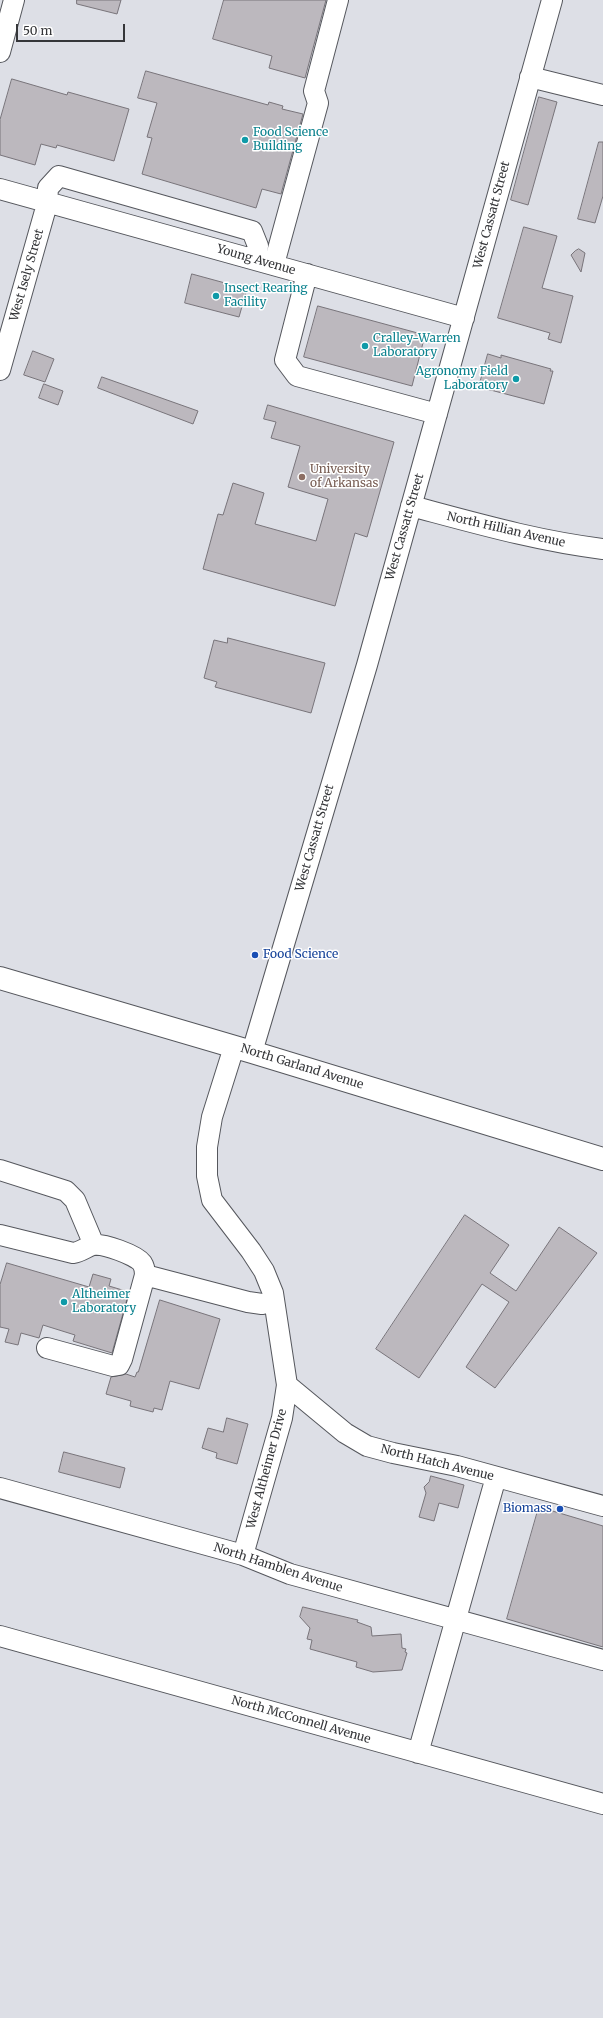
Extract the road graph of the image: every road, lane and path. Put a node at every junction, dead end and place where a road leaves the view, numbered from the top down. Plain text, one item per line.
1 (14, 0) edge
2 (338, 0) edge
3 (552, 0) edge
4 (0, 52) edge
5 (530, 77) junction
6 (603, 95) edge
7 (0, 189) edge
8 (47, 204) junction
9 (255, 259) junction
10 (274, 264) junction
11 (307, 274) junction
12 (464, 318) junction
13 (0, 370) edge
14 (437, 414) junction
15 (411, 506) junction
16 (603, 549) edge
17 (0, 978) edge
18 (243, 1049) junction
19 (603, 1159) edge
20 (0, 1170) edge
21 (0, 1235) edge
22 (94, 1245) junction
23 (145, 1275) junction
24 (274, 1301) junction
25 (47, 1348) dead end
26 (288, 1385) junction
27 (496, 1477) junction
28 (0, 1488) edge
29 (603, 1506) edge
30 (243, 1555) junction
31 (456, 1619) junction
32 (0, 1636) edge
33 (603, 1660) edge
34 (418, 1753) junction
35 (603, 1804) edge

1 - 4 street
2 - 10 street
3 - 5 street, West Cassatt Street
5 - 6 street
5 - 12 street, West Cassatt Street
7 - 8 street, Young Avenue
8 - 9 street, Young Avenue
8 - 9 street, West Isely Street
8 - 13 street, West Isely Street
9 - 10 street, Young Avenue
10 - 11 street, Young Avenue
11 - 12 street, Young Avenue
11 - 14 street
12 - 14 street, West Cassatt Street
14 - 15 street, West Cassatt Street
15 - 16 street, North Hillian Avenue
15 - 18 street, West Cassatt Street
17 - 18 main road, North Garland Avenue
18 - 19 main road, North Garland Avenue
18 - 24 street, West Altheimer Drive
20 - 22 street
21 - 22 street
22 - 23 street
23 - 24 street
23 - 25 street
24 - 26 street, West Altheimer Drive
26 - 27 street, North Hatch Avenue
26 - 30 street, West Altheimer Drive
27 - 29 street, North Hatch Avenue
27 - 31 street
28 - 30 street, North Hamblen Avenue
30 - 31 street, North Hamblen Avenue
31 - 33 street, North Hamblen Avenue
31 - 34 street
32 - 34 street, North McConnell Avenue
34 - 35 street, North McConnell Avenue

